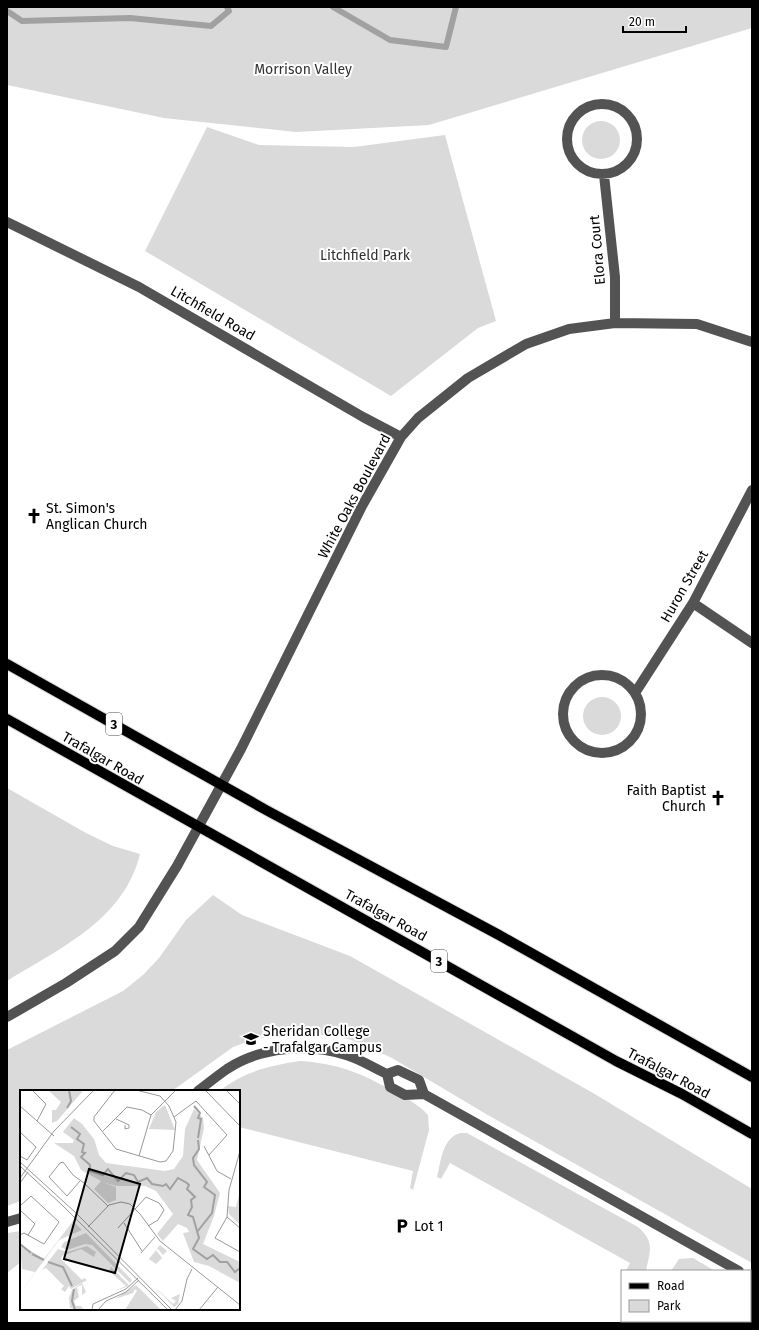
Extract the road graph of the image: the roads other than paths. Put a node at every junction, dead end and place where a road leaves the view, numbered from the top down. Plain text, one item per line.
1 (604, 175) junction
2 (7, 222) edge
3 (615, 323) junction
4 (752, 342) edge
5 (401, 437) junction
6 (752, 490) edge
7 (693, 604) junction
8 (752, 643) edge
9 (7, 664) edge
10 (635, 693) junction
11 (7, 720) edge
12 (222, 784) junction
13 (198, 827) junction
14 (7, 1016) edge
15 (387, 1074) junction
16 (752, 1077) edge
17 (199, 1090) edge
18 (424, 1094) junction
19 (752, 1134) edge
20 (20, 1218) edge
21 (7, 1222) edge
22 (737, 1270) edge

1 - 1 street
1 - 3 street, Elora Court
2 - 5 street, Litchfield Road
3 - 4 street, White Oaks Boulevard
3 - 5 street, White Oaks Boulevard
5 - 12 street, White Oaks Boulevard
6 - 7 street, Huron Street
7 - 8 street
7 - 10 street, Huron Street
9 - 12 main road, 3
10 - 10 street
11 - 13 main road, Trafalgar Road / 3
12 - 13 street, White Oaks Boulevard
12 - 16 main road, 3
13 - 14 street, White Oaks Boulevard
13 - 19 main road, Trafalgar Road / 3
15 - 17 street
15 - 18 street
15 - 18 street
18 - 22 street
20 - 21 street

